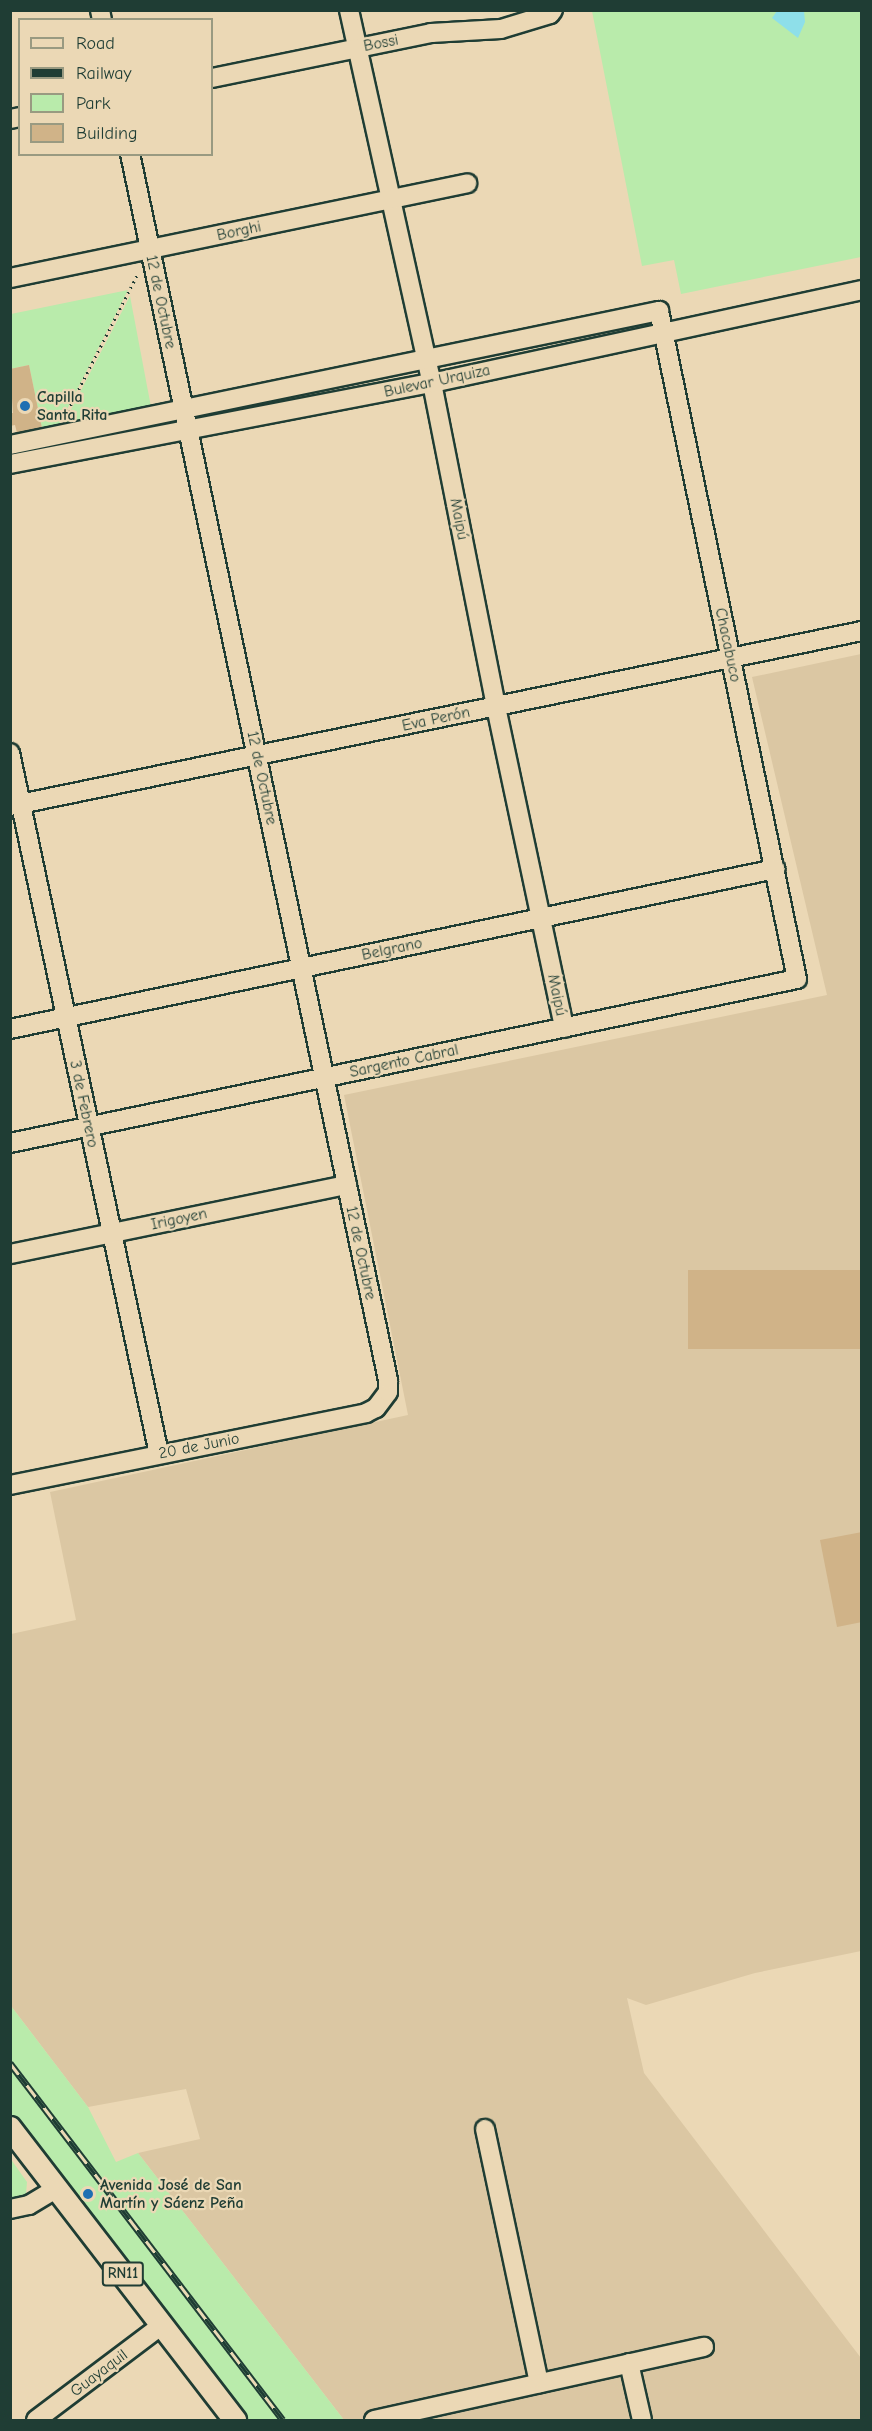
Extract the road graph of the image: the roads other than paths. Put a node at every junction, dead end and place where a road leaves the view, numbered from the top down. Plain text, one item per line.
1 (349, 10) edge
2 (552, 12) edge
3 (357, 48) junction
4 (213, 78) edge
5 (130, 156) edge
6 (467, 183) dead end
7 (389, 200) junction
8 (150, 249) junction
9 (10, 278) edge
10 (861, 290) edge
11 (659, 311) joint
12 (663, 333) junction
13 (427, 361) junction
14 (432, 382) junction
15 (184, 409) junction
16 (188, 429) junction
17 (10, 445) edge
18 (10, 464) edge
19 (861, 632) edge
20 (731, 659) junction
21 (496, 707) junction
22 (10, 753) edge
23 (257, 757) junction
24 (16, 805) edge
25 (775, 869) junction
26 (541, 917) junction
27 (301, 968) junction
28 (797, 980) joint
29 (66, 1017) junction
30 (564, 1028) junction
31 (10, 1029) edge
32 (324, 1078) junction
33 (89, 1127) junction
34 (10, 1143) edge
35 (347, 1185) junction
36 (111, 1233) junction
37 (10, 1254) edge
38 (383, 1400) joint
39 (159, 1454) junction
40 (10, 1485) edge
41 (10, 2128) edge
42 (485, 2128) dead end
43 (57, 2188) junction
44 (10, 2209) edge
45 (162, 2325) junction
46 (704, 2347) dead end
47 (629, 2363) junction
48 (539, 2383) junction
49 (36, 2421) edge
50 (235, 2421) edge
51 (374, 2421) edge
52 (642, 2421) edge

1 - 3 street, Maipú
2 - 3 street, Bossi
3 - 4 street, Bossi
3 - 7 street, Maipú
5 - 8 street, 12 de Octubre
6 - 7 street, Borghi
7 - 8 street, Borghi
7 - 13 street, Maipú
8 - 9 street, Borghi
8 - 15 street, 12 de Octubre
10 - 12 street, Bulevar Urquiza
11 - 12 street, Chacabuco
11 - 13 street, Bulevar Urquiza
12 - 14 street, Bulevar Urquiza
12 - 20 street, Chacabuco
13 - 14 street, Maipú
13 - 15 street, Bulevar Urquiza
14 - 16 street, Bulevar Urquiza
14 - 21 street, Maipú
15 - 16 street, 12 de Octubre
15 - 17 street, Bulevar Urquiza
16 - 18 street, Bulevar Urquiza
16 - 23 street, 12 de Octubre
19 - 20 street, Eva Perón
20 - 21 street, Eva Perón
20 - 25 street, Chacabuco
21 - 23 street, Eva Perón
21 - 26 street, Maipú
22 - 24 street, 3 de Febrero
23 - 24 street, Eva Perón
23 - 27 street, 12 de Octubre
24 - 29 street, 3 de Febrero
25 - 26 street, Belgrano
25 - 28 street, Chacabuco
26 - 27 street, Belgrano
26 - 30 street, Maipú
27 - 29 street, Belgrano
27 - 32 street, 12 de Octubre
28 - 30 street, Sargento Cabral
29 - 31 street, Belgrano
29 - 33 street, 3 de Febrero
30 - 32 street, Sargento Cabral
32 - 33 street, Sargento Cabral
32 - 35 street, 12 de Octubre
33 - 34 street, Sargento Cabral
33 - 36 street, 3 de Febrero
35 - 36 street, Irigoyen
35 - 38 street, 12 de Octubre
36 - 37 street, Irigoyen
36 - 39 street, 3 de Febrero
38 - 39 street, 20 de Junio
39 - 40 street, 20 de Junio
41 - 43 main road, RN11
42 - 48 street
43 - 44 street
43 - 45 main road, RN11
45 - 49 street, Guayaquil
45 - 50 main road, RN11
46 - 47 street
47 - 48 street
47 - 52 street
48 - 51 street

